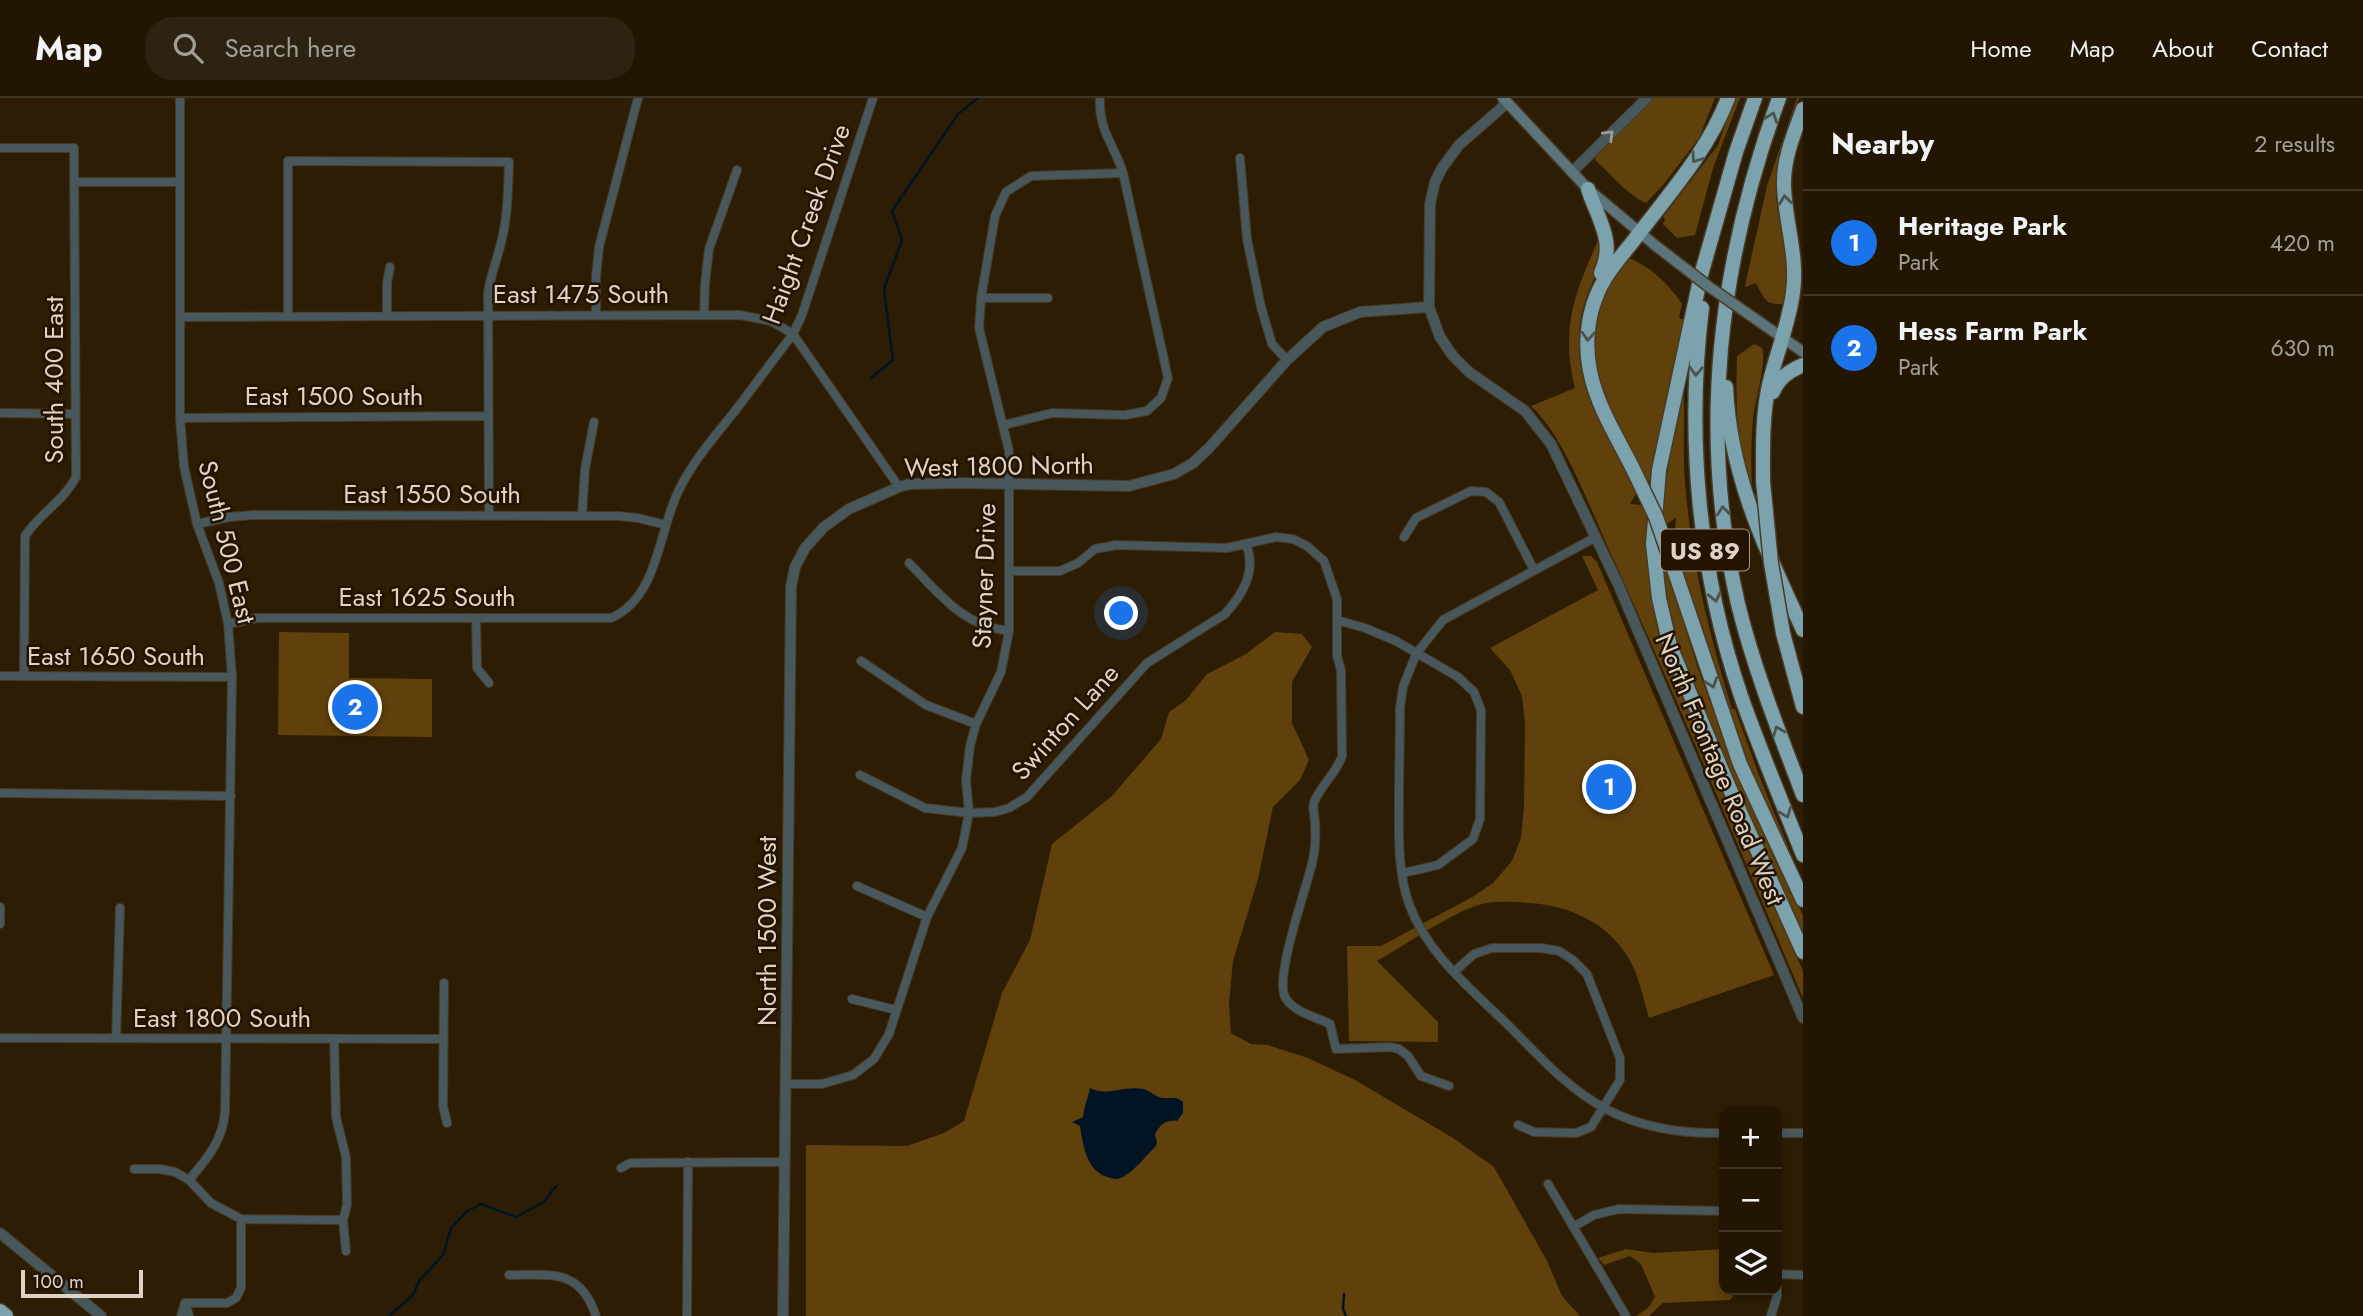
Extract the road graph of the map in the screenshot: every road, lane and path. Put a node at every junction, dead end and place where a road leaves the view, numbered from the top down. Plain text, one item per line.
1 (180, 98) edge
2 (638, 98) edge
3 (873, 98) edge
4 (1100, 98) edge
5 (1647, 98) edge
6 (1718, 98) edge
7 (1728, 98) edge
8 (1755, 98) edge
9 (1779, 98) edge
10 (1505, 100) edge
11 (1803, 109) edge
12 (1711, 133) junction
13 (0, 148) edge
14 (1240, 158) dead end
15 (737, 170) dead end
16 (1572, 172) junction
17 (1122, 173) junction
18 (75, 182) junction
19 (180, 182) junction
20 (1588, 189) junction
21 (1714, 231) junction
22 (1638, 234) junction
23 (1734, 254) junction
24 (390, 267) dead end
25 (1597, 293) junction
26 (981, 298) junction
27 (1048, 298) dead end
28 (1429, 307) junction
29 (704, 314) junction
30 (596, 315) junction
31 (288, 316) junction
32 (387, 316) junction
33 (488, 316) junction
34 (180, 317) junction
35 (793, 334) junction
36 (1783, 338) junction
37 (1803, 352) edge
38 (1287, 360) junction
39 (1803, 365) edge
40 (1766, 410) junction
41 (0, 413) edge
42 (75, 414) junction
43 (489, 416) junction
44 (180, 418) junction
45 (594, 422) dead end
46 (1004, 425) junction
47 (1008, 484) junction
48 (899, 487) junction
49 (489, 515) junction
50 (582, 516) junction
51 (197, 524) junction
52 (666, 526) junction
53 (1404, 537) dead end
54 (1596, 537) junction
55 (1246, 544) junction
56 (804, 548) joint
57 (909, 563) dead end
58 (1534, 570) junction
59 (1009, 571) junction
60 (625, 612) joint
61 (476, 618) junction
62 (1337, 621) junction
63 (228, 624) junction
64 (1803, 630) edge
65 (1009, 631) junction
66 (1416, 654) junction
67 (861, 661) dead end
68 (0, 676) edge
69 (24, 676) junction
70 (232, 677) junction
71 (489, 683) dead end
72 (1803, 707) edge
73 (976, 724) junction
74 (860, 775) dead end
75 (0, 793) edge
76 (1803, 795) edge
77 (231, 796) junction
78 (969, 813) junction
79 (1803, 855) edge
80 (1403, 873) junction
81 (857, 886) dead end
82 (1803, 900) edge
83 (0, 907) edge
84 (120, 908) dead end
85 (927, 917) junction
86 (0, 925) edge
87 (1803, 952) edge
88 (1454, 972) junction
89 (444, 984) dead end
90 (852, 999) dead end
91 (896, 1010) junction
92 (1803, 1018) edge
93 (0, 1038) edge
94 (116, 1038) junction
95 (226, 1039) junction
96 (334, 1039) junction
97 (444, 1039) junction
98 (787, 1084) junction
99 (1449, 1086) dead end
100 (1605, 1108) junction
101 (447, 1123) dead end
102 (1518, 1125) dead end
103 (1719, 1133) edge
104 (1782, 1133) edge
105 (1803, 1133) edge
106 (688, 1162) junction
107 (783, 1162) junction
108 (621, 1168) dead end
109 (134, 1169) dead end
110 (189, 1180) junction
111 (1548, 1184) dead end
112 (1719, 1211) edge
113 (241, 1219) junction
114 (343, 1220) junction
115 (1573, 1227) junction
116 (0, 1233) edge
117 (346, 1251) dead end
118 (1782, 1273) edge
119 (509, 1275) dead end
120 (1803, 1275) edge
121 (1777, 1295) edge
122 (185, 1303) junction
123 (0, 1311) edge
124 (6, 1316) edge
125 (101, 1316) edge
126 (181, 1316) edge
127 (189, 1316) edge
128 (596, 1316) edge
129 (687, 1316) edge
130 (783, 1316) edge
131 (1626, 1316) edge
132 (1771, 1316) edge

1 - 19 street, South 500 East
2 - 30 street
3 - 35 street, Haight Creek Drive
4 - 17 street
16 -> 5 street
6 - 12 highway
7 - 12 highway
8 - 21 highway, US 89
23 -> 9 highway, US 89
10 - 16 main road
10 - 28 street
36 -> 11 highway
12 -> 22 highway
13 - 18 street, South 400 East
14 - 38 street
15 - 29 street
16 - 20 main road
17 - 26 street, Stayner Drive
17 - 46 street
18 - 19 street
18 - 42 street, South 400 East
19 - 34 street, South 500 East
20 - 22 main road
20 - 25 highway
21 -> 79 highway, US 89
21 - 87 highway
22 - 25 highway
22 - 36 main road, bridge
23 - 64 highway
76 -> 23 highway, US 89
24 - 32 street
25 -> 82 highway, bridge
26 - 27 street
26 - 46 street, Stayner Drive
28 - 38 street, West 1800 North
28 - 54 street, North Frontage Road West
29 - 30 street, East 1475 South
29 - 35 street, East 1475 South
30 - 33 street, East 1475 South
31 - 32 street, East 1475 South
31 - 33 street
31 - 34 street, East 1475 South
32 - 33 street, East 1475 South
33 - 43 street
34 - 44 street, South 500 East
35 - 48 street, East 1475 South
35 - 52 street, Haight Creek Drive
36 - 37 main road
36 - 40 highway
38 - 47 street, West 1800 North
39 - 40 highway
40 - 72 highway, bridge
41 - 42 street
42 - 69 street, South 400 East
43 - 44 street, East 1500 South
43 - 49 street
44 - 51 street, South 500 East
45 - 50 street
46 - 47 street, Stayner Drive
47 - 48 street, West 1800 North
47 - 59 street, Stayner Drive
48 - 56 street, West 1800 North
49 - 50 street, East 1550 South
49 - 51 street, East 1550 South
50 - 52 street, East 1550 South
51 - 63 street, South 500 East
52 - 60 street, Haight Creek Drive
53 - 58 street
54 - 58 street
54 - 92 street, North Frontage Road West
55 - 59 street
55 - 62 street
55 - 78 street, Swinton Lane
56 - 98 street, North 1500 West
57 - 65 street
58 - 66 street
59 - 65 street, Stayner Drive
60 - 61 street, East 1625 South
61 - 63 street, East 1625 South
61 - 71 street
62 - 66 street
62 - 99 street
63 - 70 street, South 500 East
65 - 73 street, Stayner Drive
66 - 80 street
66 - 80 street
67 - 73 street
68 - 69 street, East 1650 South
69 - 70 street, East 1650 South
70 - 77 street, South 500 East
73 - 78 street, Stayner Drive
74 - 78 street, Swinton Lane
75 - 77 street
77 - 95 street, South 500 East
78 - 85 street, Stayner Drive
80 - 88 street
81 - 85 street
83 - 86 street
84 - 94 street
85 - 91 street, Stayner Drive
88 - 100 street
88 - 100 street
89 - 97 street
90 - 91 street
91 - 98 street, Stayner Drive
93 - 94 street, East 1800 South
94 - 95 street, East 1800 South
95 - 96 street, East 1800 South
95 - 110 street, South 500 East
96 - 97 street, East 1800 South
96 - 114 street
97 - 101 street
98 - 107 street, North 1500 West
100 - 102 street
100 - 103 street
104 - 105 street
106 - 107 street
106 - 108 street
106 - 129 street
107 - 130 street, North 1500 West
109 - 110 street
110 - 113 street
111 - 115 street
112 - 115 street
113 - 114 street
113 - 122 street
114 - 117 street
115 - 131 street
116 - 125 street
118 - 120 street
119 - 128 street
121 - 132 street
122 - 126 street
122 - 127 street
123 - 124 highway

